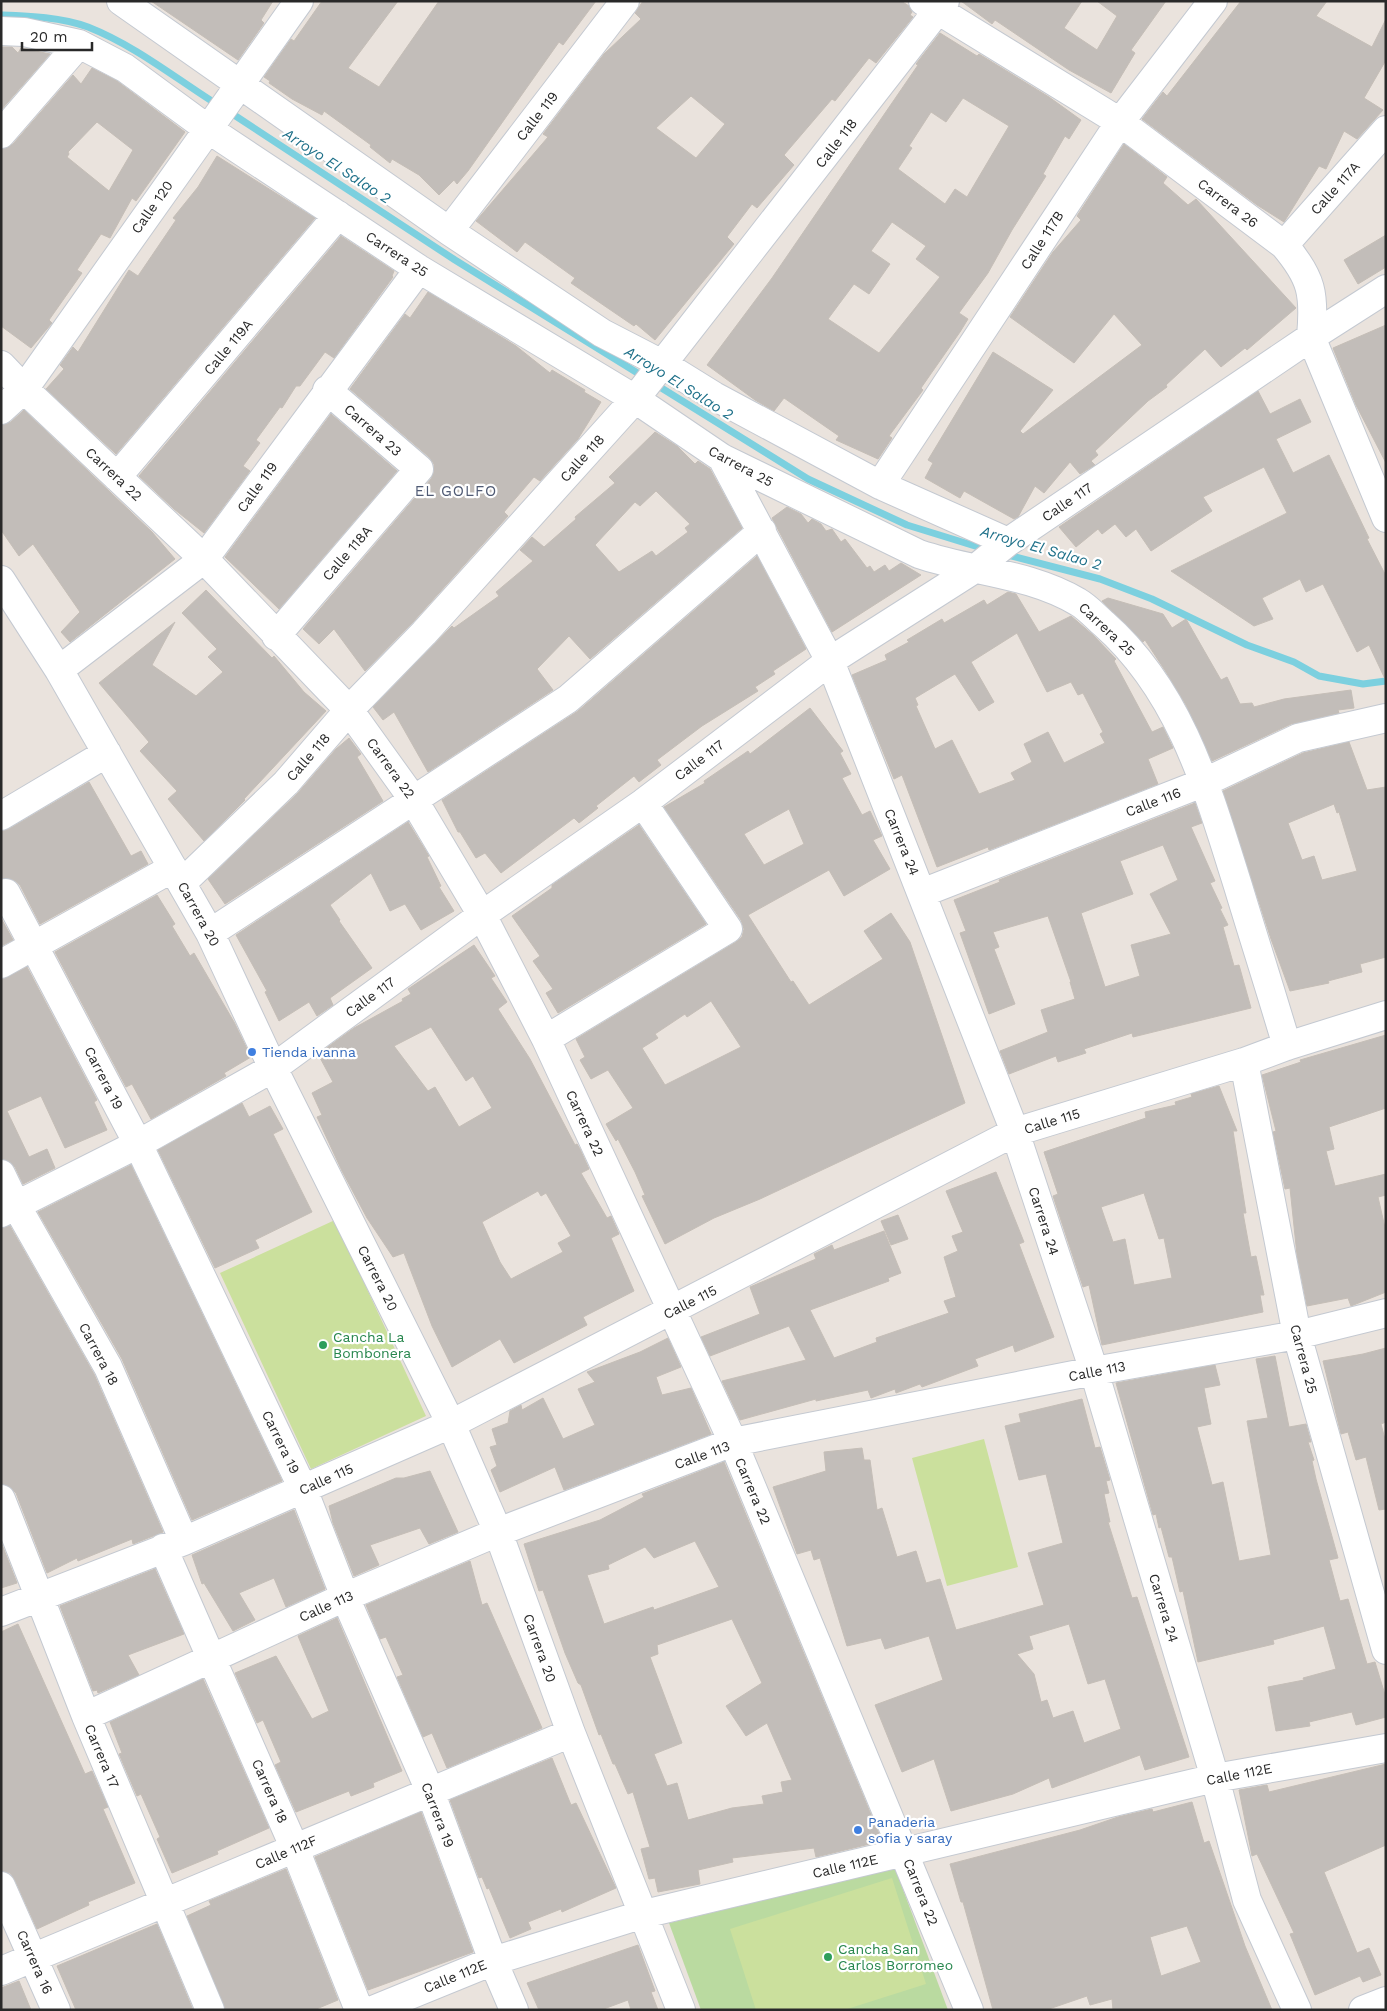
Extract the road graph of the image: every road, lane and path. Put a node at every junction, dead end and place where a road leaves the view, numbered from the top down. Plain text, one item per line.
1 (121, 1) edge
2 (300, 1) edge
3 (626, 1) edge
4 (1213, 1) edge
5 (936, 4) edge
6 (1, 31) edge
7 (79, 44) junction
8 (224, 105) junction
9 (1120, 122) junction
10 (1386, 130) edge
11 (1, 134) edge
12 (338, 215) junction
13 (449, 230) junction
14 (1284, 245) junction
15 (419, 269) junction
16 (1386, 289) edge
17 (1311, 337) junction
18 (1, 365) edge
19 (664, 365) junction
20 (24, 389) junction
21 (327, 390) junction
22 (635, 399) junction
23 (1, 410) edge
24 (722, 458) junction
25 (419, 469) joint
26 (117, 477) junction
27 (880, 485) junction
28 (1386, 518) edge
29 (762, 531) junction
30 (1008, 542) junction
31 (204, 560) junction
32 (976, 568) junction
33 (1, 580) edge
34 (276, 636) junction
35 (830, 661) junction
36 (59, 670) junction
37 (349, 710) junction
38 (1386, 718) edge
39 (107, 753) junction
40 (1205, 782) junction
41 (413, 799) junction
42 (643, 803) junction
43 (1, 816) edge
44 (177, 875) junction
45 (6, 893) dead end
46 (922, 893) junction
47 (482, 915) junction
48 (210, 933) junction
49 (36, 946) junction
50 (1, 964) edge
51 (1386, 1016) edge
52 (546, 1039) junction
53 (1287, 1046) junction
54 (1244, 1062) junction
55 (273, 1068) junction
56 (1015, 1132) junction
57 (138, 1144) junction
58 (1, 1174) edge
59 (9, 1209) edge
60 (674, 1310) junction
61 (1386, 1313) edge
62 (1297, 1335) junction
63 (1094, 1371) junction
64 (451, 1424) junction
65 (733, 1442) junction
66 (303, 1489) junction
67 (1, 1499) edge
68 (498, 1532) junction
69 (173, 1544) junction
70 (345, 1597) junction
71 (41, 1598) junction
72 (1, 1612) edge
73 (1386, 1650) edge
74 (212, 1658) junction
75 (86, 1716) junction
76 (571, 1733) junction
77 (1386, 1748) edge
78 (1215, 1778) junction
79 (430, 1791) junction
80 (295, 1849) junction
81 (904, 1852) junction
82 (1, 1886) edge
83 (164, 1903) junction
84 (644, 1914) junction
85 (34, 1958) junction
86 (493, 1961) junction
87 (1, 1971) edge
88 (1386, 2001) edge
89 (56, 2010) edge
90 (210, 2010) edge
91 (359, 2010) edge
92 (373, 2010) edge
93 (514, 2010) edge
94 (681, 2010) edge
95 (969, 2010) edge
96 (1297, 2010) edge
97 (1363, 2010) edge

1 - 8 street, Carrera 25
2 - 8 street, Calle 120
3 - 13 street, Calle 119
4 - 9 street, Calle 117B
5 - 9 street, Carrera 26
5 - 19 street, Calle 118
6 - 7 street, Carrera 25
7 - 8 street, Carrera 25
7 - 11 street
8 - 12 street, Carrera 25
8 - 13 street, Carrera 25
8 - 20 street, Calle 120
9 - 14 street, Carrera 26
9 - 27 street, Calle 117B
10 - 14 street, Calle 117A
12 - 15 street, Carrera 25
12 - 26 street, Calle 119A
13 - 19 street, Carrera 25
14 - 17 street, Carrera 26
15 - 21 street, Calle 119
15 - 22 street, Carrera 25
16 - 17 street, Calle 117
17 - 28 street, Carrera 26
17 - 30 street, Calle 117
18 - 20 street, Carrera 22
19 - 22 street, Calle 118
19 - 27 street, Carrera 25
20 - 23 street, Calle 120
20 - 26 street, Carrera 22
21 - 25 street, Carrera 23
21 - 31 street, Calle 119
22 - 24 street, Carrera 25
22 - 37 street, Calle 118
24 - 29 street, Carrera 24
24 - 32 street, Carrera 25
25 - 34 street, Calle 118A
26 - 31 street, Carrera 22
27 - 30 street, Carrera 25
29 - 35 street, Carrera 24
29 - 41 street
30 - 32 street, Calle 117
31 - 34 street, Carrera 22
31 - 36 street, Calle 119
32 - 35 street, Calle 117
32 - 40 street, Carrera 25
33 - 36 street, Carrera 20
34 - 37 street, Carrera 22
35 - 42 street, Calle 117
35 - 46 street, Carrera 24
36 - 39 street, Carrera 20
37 - 41 street, Carrera 22
37 - 44 street, Calle 118
38 - 40 street, Calle 116
39 - 43 street
39 - 44 street, Carrera 20
40 - 46 street, Calle 116
40 - 53 street, Carrera 25
41 - 47 street, Carrera 22
41 - 48 street
42 - 47 street, Calle 117
42 - 52 street
44 - 48 street, Carrera 20
44 - 49 street, Calle 118
45 - 49 street, Carrera 19
46 - 56 street, Carrera 24
47 - 52 street, Carrera 22
47 - 55 street, Calle 117
48 - 55 street, Carrera 20
49 - 50 street, Calle 118
49 - 57 street, Carrera 19
51 - 53 street, Calle 115
52 - 60 street, Carrera 22
53 - 54 street, Calle 115
54 - 56 street, Calle 115
54 - 62 street, Carrera 25
55 - 57 street, Calle 117
55 - 64 street, Carrera 20
56 - 60 street, Calle 115
56 - 63 street, Carrera 24
57 - 59 street, Calle 117
57 - 66 street, Carrera 19
58 - 59 street, Carrera 18
59 - 69 street, Carrera 18
60 - 64 street, Calle 115
60 - 65 street, Carrera 22
61 - 62 street, Calle 113
62 - 63 street, Calle 113
62 - 73 street, Carrera 25
63 - 65 street, Calle 113
63 - 78 street, Carrera 24
64 - 66 street, Calle 115
64 - 68 street, Carrera 20
65 - 68 street, Calle 113
65 - 81 street, Carrera 22
66 - 69 street, Calle 115
66 - 70 street, Carrera 19
67 - 71 street, Carrera 17
68 - 70 street, Calle 113
68 - 76 street, Carrera 20
69 - 71 street, Calle 115
69 - 74 street, Carrera 18
70 - 74 street, Calle 113
70 - 79 street, Carrera 19
71 - 72 street, Calle 115
71 - 75 street, Carrera 17
74 - 75 street, Calle 113
74 - 80 street, Carrera 18
75 - 83 street, Carrera 17
76 - 79 street, Calle 112F
76 - 84 street, Carrera 20
77 - 78 street, Calle 112E
78 - 81 street, Calle 112E
78 - 96 street, Carrera 24
79 - 80 street, Calle 112F
79 - 86 street, Carrera 19
80 - 83 street, Calle 112F
80 - 91 street, Carrera 18
81 - 84 street, Calle 112E
81 - 95 street, Carrera 22
82 - 85 street, Carrera 16
83 - 85 street, Calle 112F
83 - 90 street, Carrera 17
84 - 86 street, Calle 112E
84 - 94 street, Carrera 20
85 - 87 street, Calle 112F
85 - 89 street, Carrera 16
86 - 92 street, Calle 112E
86 - 93 street, Carrera 19
88 - 97 street

